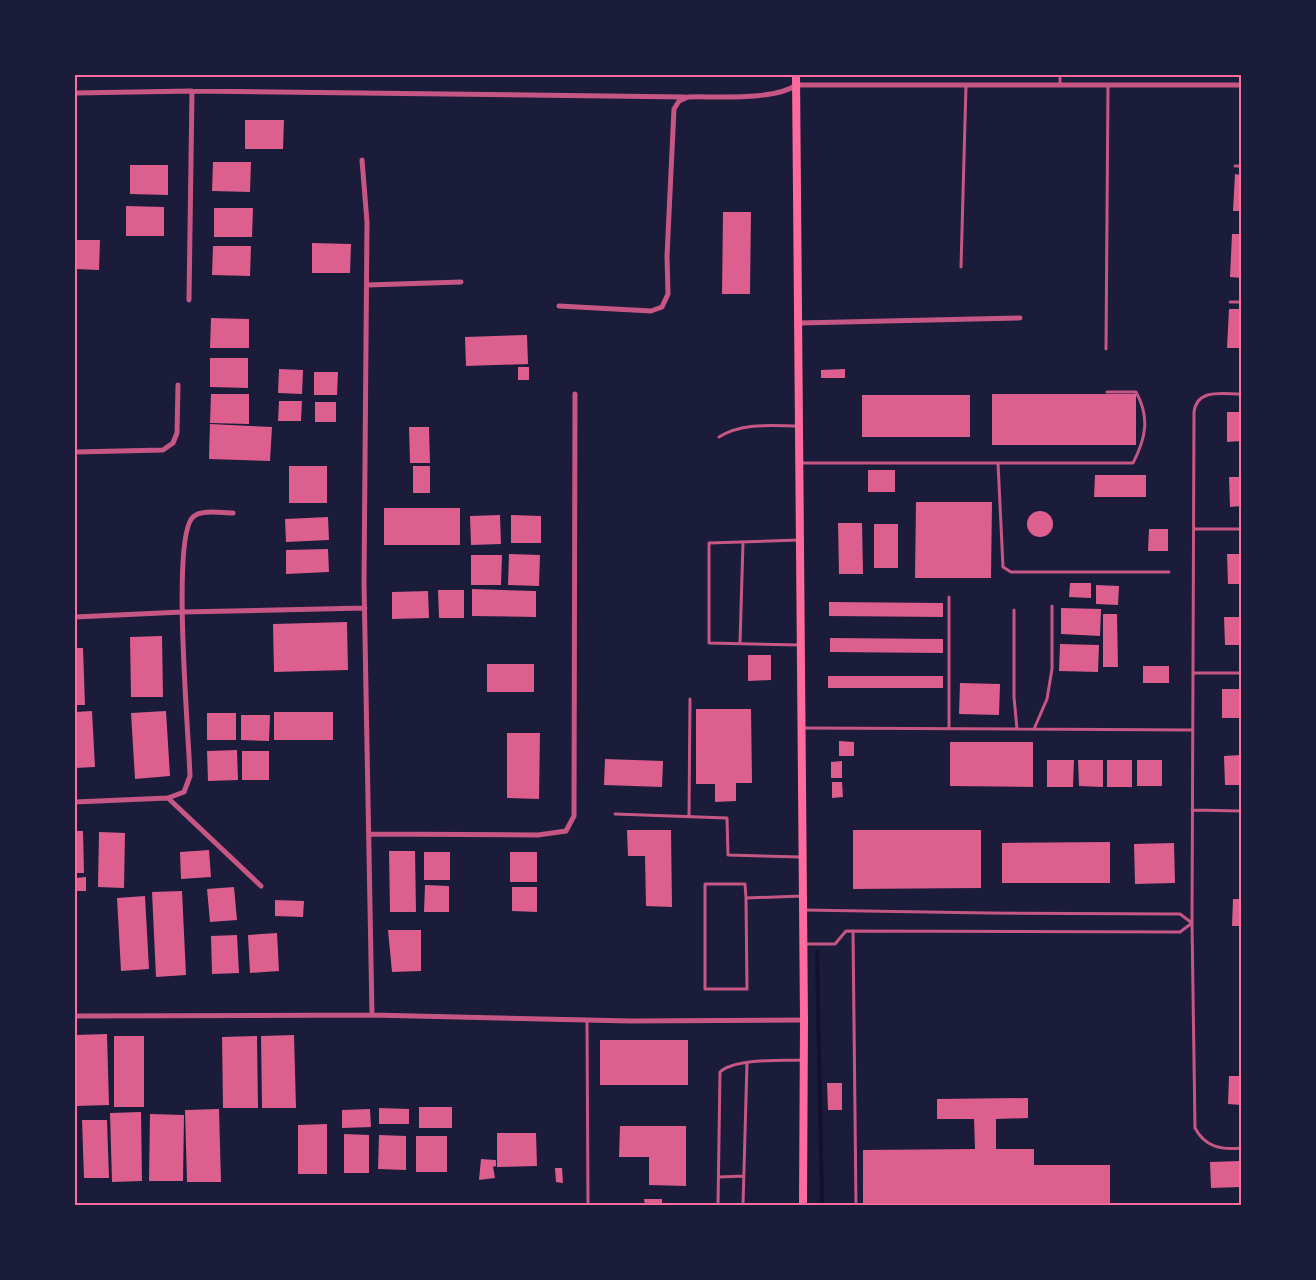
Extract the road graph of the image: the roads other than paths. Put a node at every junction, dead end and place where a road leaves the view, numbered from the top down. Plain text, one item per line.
1 (796, 75) edge
2 (1060, 75) edge
3 (796, 85) junction
4 (966, 85) junction
5 (1060, 85) junction
6 (1108, 85) junction
7 (1241, 85) edge
8 (192, 92) junction
9 (75, 93) edge
10 (688, 97) junction
11 (362, 160) dead end
12 (1235, 166) dead end
13 (1241, 166) edge
14 (961, 267) dead end
15 (461, 282) dead end
16 (367, 285) junction
17 (189, 300) dead end
18 (1230, 302) dead end
19 (1241, 302) edge
20 (559, 306) dead end
21 (1020, 318) dead end
22 (799, 323) junction
23 (1106, 349) dead end
24 (178, 384) dead end
25 (1107, 392) dead end
26 (574, 394) dead end
27 (1241, 394) edge
28 (800, 426) junction
29 (719, 437) dead end
30 (75, 452) edge
31 (800, 463) junction
32 (998, 463) junction
33 (232, 513) dead end
34 (1194, 529) junction
35 (1241, 529) edge
36 (800, 540) junction
37 (743, 542) junction
38 (1169, 573) dead end
39 (949, 597) dead end
40 (1052, 606) dead end
41 (365, 608) junction
42 (1014, 610) dead end
43 (182, 612) junction
44 (75, 617) edge
45 (740, 644) junction
46 (801, 645) junction
47 (1194, 673) junction
48 (1241, 673) edge
49 (690, 699) dead end
50 (801, 728) junction
51 (949, 729) junction
52 (1017, 729) junction
53 (1034, 729) junction
54 (1193, 730) junction
55 (168, 798) junction
56 (75, 802) edge
57 (1192, 810) junction
58 (1241, 811) edge
59 (615, 814) dead end
60 (689, 817) junction
61 (369, 834) junction
62 (802, 857) junction
63 (261, 886) dead end
64 (802, 896) junction
65 (746, 898) junction
66 (802, 910) junction
67 (1192, 923) junction
68 (853, 931) junction
69 (802, 944) junction
70 (75, 1016) edge
71 (372, 1016) junction
72 (804, 1020) junction
73 (587, 1021) junction
74 (804, 1060) junction
75 (747, 1063) junction
76 (1241, 1148) edge
77 (744, 1176) junction
78 (718, 1177) junction
79 (105, 1205) edge
80 (197, 1205) edge
81 (588, 1205) edge
82 (718, 1205) edge
83 (743, 1205) edge
84 (803, 1205) edge
85 (856, 1205) edge

1 - 3 main road
2 - 5 lane
3 - 4 street
3 - 10 street
3 - 22 main road
4 - 5 street
4 - 14 lane
5 - 6 street
6 - 7 street
6 - 23 lane
8 - 9 street
8 - 10 street
8 - 17 street
10 - 20 street
11 - 16 street
12 - 13 lane
15 - 16 street
16 - 41 street
18 - 19 lane
21 - 22 street
22 - 28 main road
24 - 30 street
25 - 32 lane
26 - 61 street
27 - 34 lane
28 - 29 lane
28 - 31 main road
31 - 32 lane
31 - 36 main road
32 - 38 lane
33 - 43 street
34 - 35 lane
34 - 47 lane
36 - 37 lane
36 - 46 main road
37 - 45 lane
37 - 45 lane
39 - 51 lane
40 - 53 lane
41 - 43 street
41 - 61 street
42 - 52 lane
43 - 44 street
43 - 55 street
45 - 46 lane
46 - 50 main road
47 - 48 lane
47 - 54 lane
49 - 60 lane
50 - 51 lane
50 - 62 main road
51 - 52 lane
52 - 53 lane
53 - 54 lane
54 - 57 lane
55 - 56 street
55 - 63 street
57 - 58 lane
57 - 67 lane
59 - 60 lane
60 - 62 lane
61 - 71 street
62 - 64 main road
64 - 65 lane
64 - 66 main road
65 - 65 lane
66 - 67 lane
66 - 69 main road
67 - 68 lane
67 - 76 lane
68 - 69 lane
68 - 85 lane
69 - 72 main road
70 - 71 street
71 - 73 street
72 - 73 street
72 - 74 main road
73 - 81 lane
74 - 75 lane
74 - 84 main road
75 - 77 lane
75 - 78 lane
77 - 78 lane
77 - 83 lane
78 - 82 lane
79 - 80 lane

